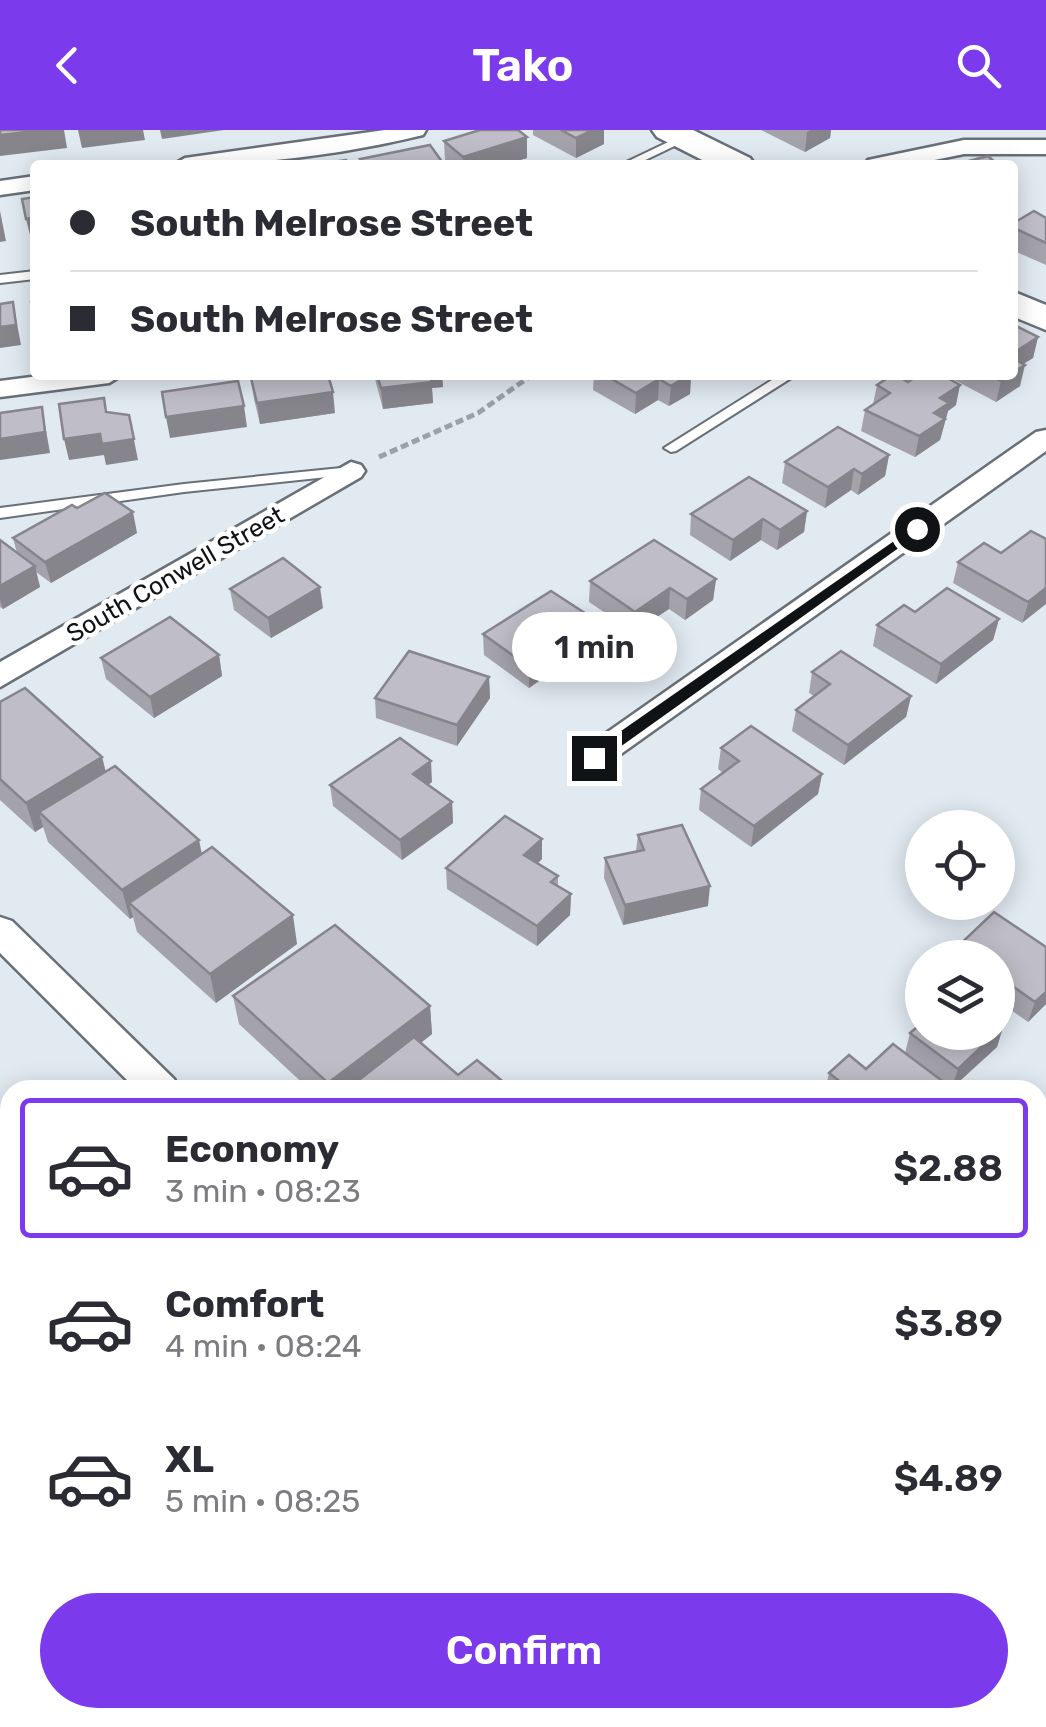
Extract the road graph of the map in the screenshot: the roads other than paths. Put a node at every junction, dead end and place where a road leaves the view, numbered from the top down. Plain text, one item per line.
1 (415, 130) edge
2 (675, 134) edge
3 (1046, 147) edge
4 (225, 160) edge
5 (634, 160) edge
6 (728, 160) edge
7 (899, 160) edge
8 (30, 184) edge
9 (0, 188) edge
10 (30, 275) edge
11 (0, 279) edge
12 (1018, 305) edge
13 (1046, 319) edge
14 (69, 380) edge
15 (781, 380) edge
16 (0, 389) edge
17 (1046, 438) edge
18 (671, 448) dead end
19 (351, 471) joint
20 (0, 513) edge
21 (0, 676) edge
22 (594, 758) dead end
23 (0, 931) edge
24 (139, 1080) edge

1 - 4 street
2 - 5 lane
2 - 6 street
3 - 7 street
8 - 9 street
10 - 11 lane
12 - 13 street
14 - 16 street
15 - 18 lane
17 - 22 street
19 - 20 lane
19 - 21 street, South Conwell Street
23 - 24 street

